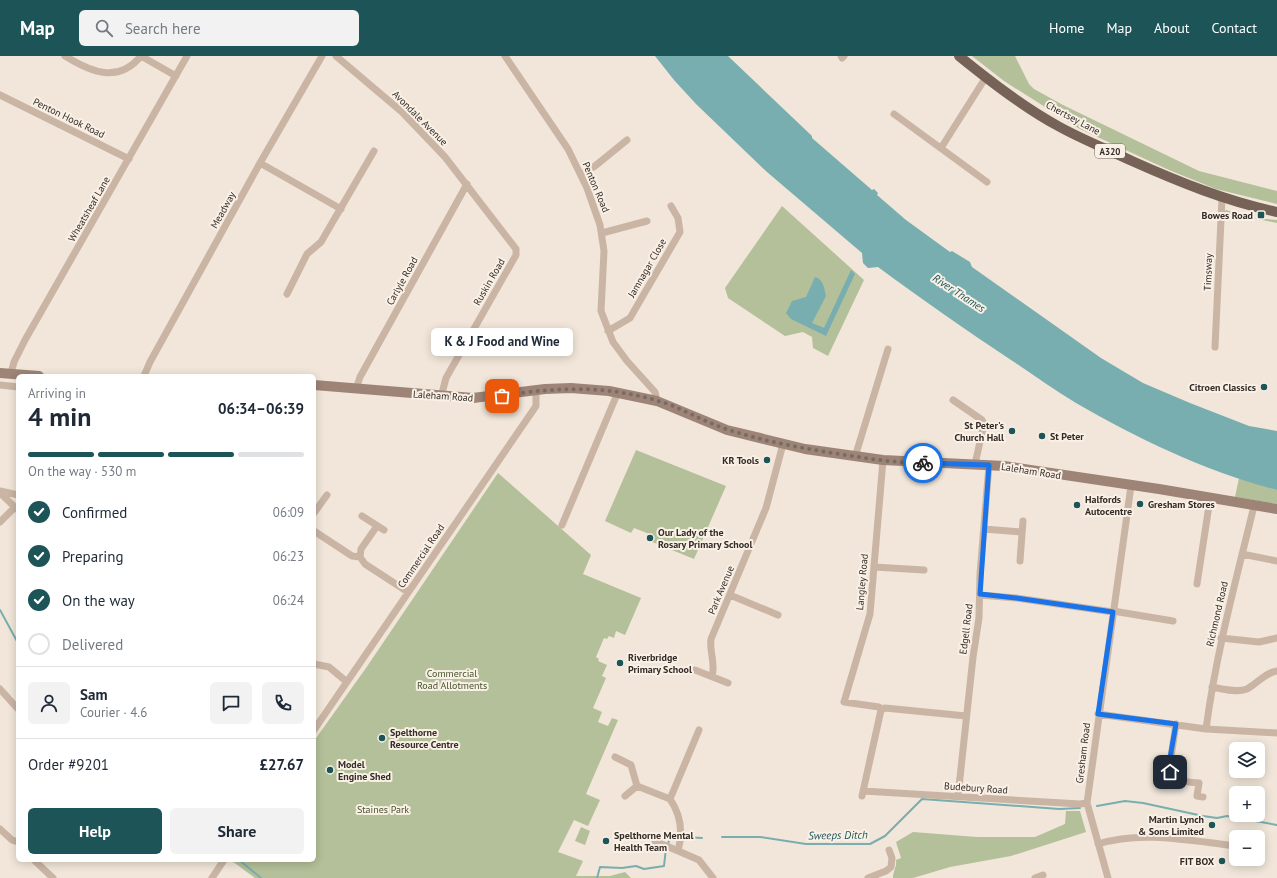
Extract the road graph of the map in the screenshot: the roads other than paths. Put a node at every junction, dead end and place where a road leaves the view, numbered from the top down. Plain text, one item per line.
1 (65, 56) edge
2 (141, 56) edge
3 (187, 56) edge
4 (322, 56) edge
5 (336, 56) edge
6 (505, 56) edge
7 (841, 56) edge
8 (844, 56) edge
9 (959, 56) edge
10 (176, 76) junction
11 (986, 77) junction
12 (0, 95) edge
13 (894, 114) dead end
14 (627, 140) dead end
15 (941, 148) junction
16 (374, 151) dead end
17 (129, 159) junction
18 (260, 163) junction
19 (581, 175) junction
20 (987, 182) dead end
21 (467, 184) junction
22 (1222, 198) junction
23 (671, 206) dead end
24 (341, 209) junction
25 (1277, 212) edge
26 (647, 221) dead end
27 (602, 233) junction
28 (287, 294) dead end
29 (608, 331) junction
30 (1215, 347) dead end
31 (888, 349) dead end
32 (0, 373) edge
33 (12, 373) junction
34 (21, 374) edge
35 (145, 374) edge
36 (316, 385) edge
37 (0, 386) edge
38 (16, 387) edge
39 (356, 389) junction
40 (536, 390) junction
41 (618, 392) junction
42 (441, 397) junction
43 (953, 400) dead end
44 (657, 401) junction
45 (782, 444) junction
46 (855, 457) junction
47 (883, 460) junction
48 (975, 464) junction
49 (989, 465) junction
50 (1131, 486) junction
51 (0, 492) edge
52 (16, 495) edge
53 (327, 495) dead end
54 (1210, 499) junction
55 (316, 501) edge
56 (320, 504) junction
57 (1254, 506) junction
58 (16, 509) edge
59 (1277, 510) edge
60 (316, 511) edge
61 (362, 516) dead end
62 (1023, 521) dead end
63 (0, 522) edge
64 (562, 525) dead end
65 (377, 526) junction
66 (984, 529) junction
67 (384, 530) dead end
68 (316, 532) edge
69 (1022, 532) junction
70 (1242, 554) junction
71 (360, 557) junction
72 (1020, 561) dead end
73 (1277, 561) edge
74 (874, 567) junction
75 (924, 570) dead end
76 (1197, 584) dead end
77 (408, 592) junction
78 (980, 594) junction
79 (730, 595) junction
80 (1113, 612) junction
81 (778, 615) dead end
82 (1173, 621) dead end
83 (1221, 638) junction
84 (1277, 638) edge
85 (316, 664) edge
86 (695, 670) dead end
87 (1277, 671) edge
88 (712, 676) junction
89 (347, 682) junction
90 (728, 683) dead end
91 (1212, 687) junction
92 (0, 689) edge
93 (16, 707) edge
94 (881, 710) junction
95 (1098, 714) junction
96 (966, 716) junction
97 (1176, 724) junction
98 (316, 727) edge
99 (1206, 729) junction
100 (699, 730) dead end
101 (1277, 733) edge
102 (615, 757) dead end
103 (637, 786) junction
104 (625, 796) dead end
105 (958, 796) junction
106 (1203, 797) dead end
107 (670, 799) junction
108 (1087, 803) junction
109 (0, 829) edge
110 (16, 841) edge
111 (657, 842) dead end
112 (1098, 844) junction
113 (1229, 845) edge
114 (889, 850) dead end
115 (678, 851) junction
116 (36, 862) edge
117 (223, 862) edge
118 (1044, 875) dead end
119 (53, 878) edge
120 (212, 878) edge
121 (713, 878) edge
122 (868, 878) edge
123 (1034, 878) edge
124 (1108, 878) edge

1 - 2 street
2 - 10 street
3 - 10 street, Wheatsheaf Lane
4 - 18 street, Meadway
5 - 21 street, Avondale Avenue
6 - 19 street, Penton Road
7 - 8 street
9 - 11 main road, Chertsey Lane / A320
10 - 17 street, Wheatsheaf Lane
11 - 15 street
11 - 22 main road, Chertsey Lane / A320
12 - 17 street, Penton Hook Road
13 - 15 street
14 - 19 street
15 - 20 street
16 - 24 street
17 - 33 street, Wheatsheaf Lane
18 - 24 street
18 - 35 street, Meadway
19 - 27 street, Penton Road
21 - 39 street, Carlyle Road
21 - 42 street, Ruskin Road
22 - 25 main road, Chertsey Lane / A320
22 - 30 street, Timsway
23 - 29 street, Jamnagar Close
24 - 28 street
26 - 27 street
27 - 29 street, Penton Road
29 - 44 street, Penton Road
31 - 46 street
32 - 33 main road
33 - 34 main road
36 - 39 main road, Laleham Road
37 - 38 street
39 - 42 main road, Laleham Road
40 - 41 main road, Laleham Road
40 - 42 main road, Laleham Road
40 - 77 street, Commercial Road
41 - 44 main road, Laleham Road
41 - 64 street
43 - 48 street
44 - 45 main road, Laleham Road
45 - 46 main road, Laleham Road
45 - 79 street, Park Avenue
46 - 47 main road, Laleham Road
47 - 48 main road, Laleham Road
47 - 74 street, Langley Road
48 - 49 main road, Laleham Road
49 - 50 main road, Laleham Road
49 - 66 street, Edgell Road
50 - 54 main road, Laleham Road
50 - 80 street, Gresham Road
51 - 52 street
51 - 58 street
53 - 56 street
54 - 57 main road, Laleham Road
54 - 76 street
55 - 56 street
56 - 60 street
57 - 59 main road, Laleham Road
57 - 70 street, Richmond Road
58 - 63 street
61 - 65 street
62 - 69 street
65 - 67 street
65 - 71 street
66 - 69 street
66 - 78 street, Edgell Road
68 - 71 street
69 - 72 street
70 - 73 street
70 - 83 street, Richmond Road
71 - 77 street
74 - 75 street
74 - 94 street, Langley Road
77 - 89 street, Commercial Road
78 - 80 street
78 - 96 street, Edgell Road
79 - 81 street
79 - 88 street, Park Avenue
80 - 82 street
80 - 95 street, Gresham Road
83 - 84 street
83 - 91 street, Richmond Road
85 - 89 street
86 - 88 street
87 - 91 street
88 - 90 street
89 - 98 street, Commercial Road
91 - 99 street, Richmond Road
92 - 93 street
94 - 96 street
94 - 105 street, Budebury Road
95 - 97 street
95 - 108 street, Gresham Road
96 - 105 street, Edgell Road
97 - 99 street
97 - 106 street
99 - 101 street
100 - 107 street
102 - 103 street
103 - 104 street
103 - 107 street
105 - 108 street, Budebury Road
107 - 115 street
108 - 112 street, Gresham Road
109 - 110 street
111 - 115 street
112 - 113 street
112 - 124 street, Gresham Road
114 - 122 street
115 - 121 street
116 - 119 street
117 - 120 street
118 - 123 street

